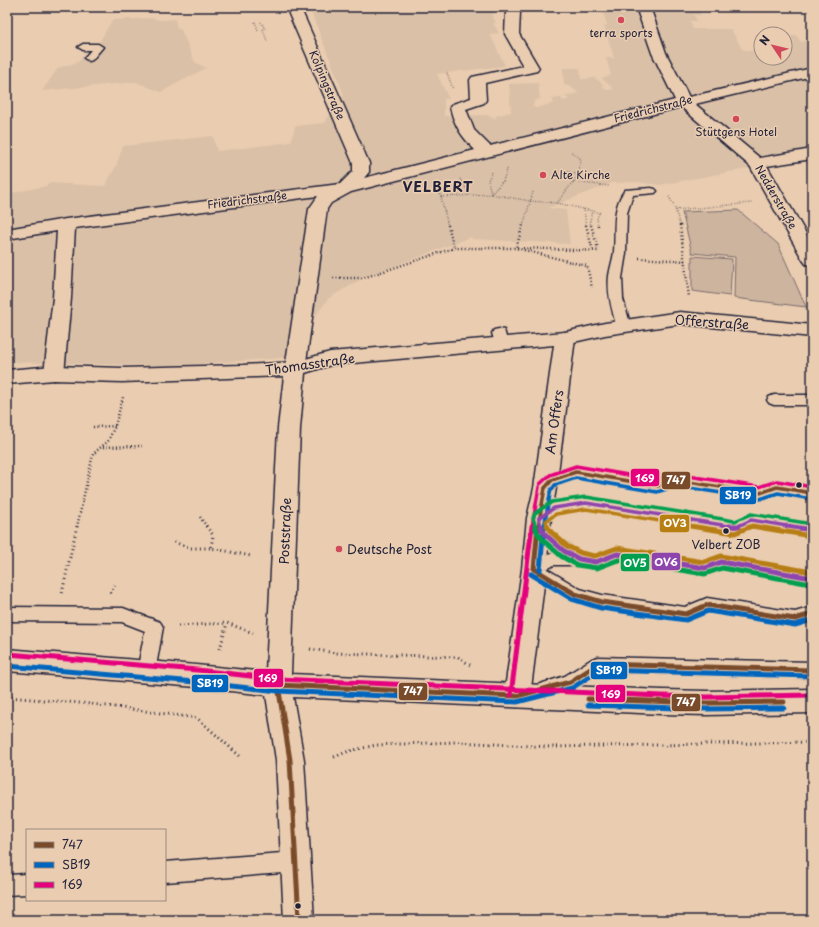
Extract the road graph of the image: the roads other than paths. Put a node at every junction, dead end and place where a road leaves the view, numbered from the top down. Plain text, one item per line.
1 (293, 7) edge
2 (511, 7) edge
3 (643, 7) edge
4 (83, 47) dead end
5 (88, 58) dead end
6 (812, 72) edge
7 (690, 107) junction
8 (812, 154) edge
9 (496, 158) junction
10 (361, 163) joint
11 (757, 163) junction
12 (345, 188) junction
13 (651, 191) dead end
14 (66, 224) junction
15 (7, 234) edge
16 (812, 260) edge
17 (624, 326) junction
18 (812, 331) edge
19 (565, 338) junction
20 (295, 369) junction
21 (54, 373) junction
22 (7, 377) edge
23 (774, 400) dead end
24 (812, 400) edge
25 (545, 488) junction
26 (812, 492) edge
27 (539, 518) junction
28 (812, 530) edge
29 (579, 559) junction
30 (534, 569) junction
31 (812, 578) edge
32 (7, 614) edge
33 (812, 614) edge
34 (7, 660) edge
35 (812, 670) edge
36 (146, 672) junction
37 (278, 684) junction
38 (517, 696) junction
39 (812, 701) edge
40 (296, 862) junction
41 (166, 872) edge
42 (26, 884) edge
43 (7, 885) edge
44 (299, 920) edge

1 - 10 street, Kolpingstraße
2 - 9 street
3 - 7 street
4 - 5 lane
6 - 7 street, Friedrichstraße
7 - 9 street, Friedrichstraße
7 - 11 street, Nedderstraße
8 - 11 street
9 - 12 street, Friedrichstraße
10 - 12 street, Poststraße
11 - 16 street, Nedderstraße
12 - 14 street, Friedrichstraße
12 - 20 street, Poststraße
13 - 17 lane
14 - 15 street, Friedrichstraße
14 - 21 street
17 - 18 street, Offerstraße
17 - 19 street, Offerstraße
19 - 20 street, Thomasstraße
19 - 25 street, Am Offers
20 - 21 street, Thomasstraße
20 - 37 street, Poststraße
21 - 22 street, Thomasstraße
23 - 24 lane
25 - 26 lane
25 - 27 street, Am Offers
27 - 28 lane
27 - 29 lane
27 - 30 street, Am Offers
29 - 30 lane
29 - 31 lane
30 - 33 lane
30 - 38 street, Am Offers
32 - 36 lane
34 - 36 street
35 - 38 lane
36 - 37 street
37 - 38 street
37 - 40 street, Poststraße
38 - 39 street
40 - 41 lane
40 - 44 street, Poststraße
42 - 43 lane

